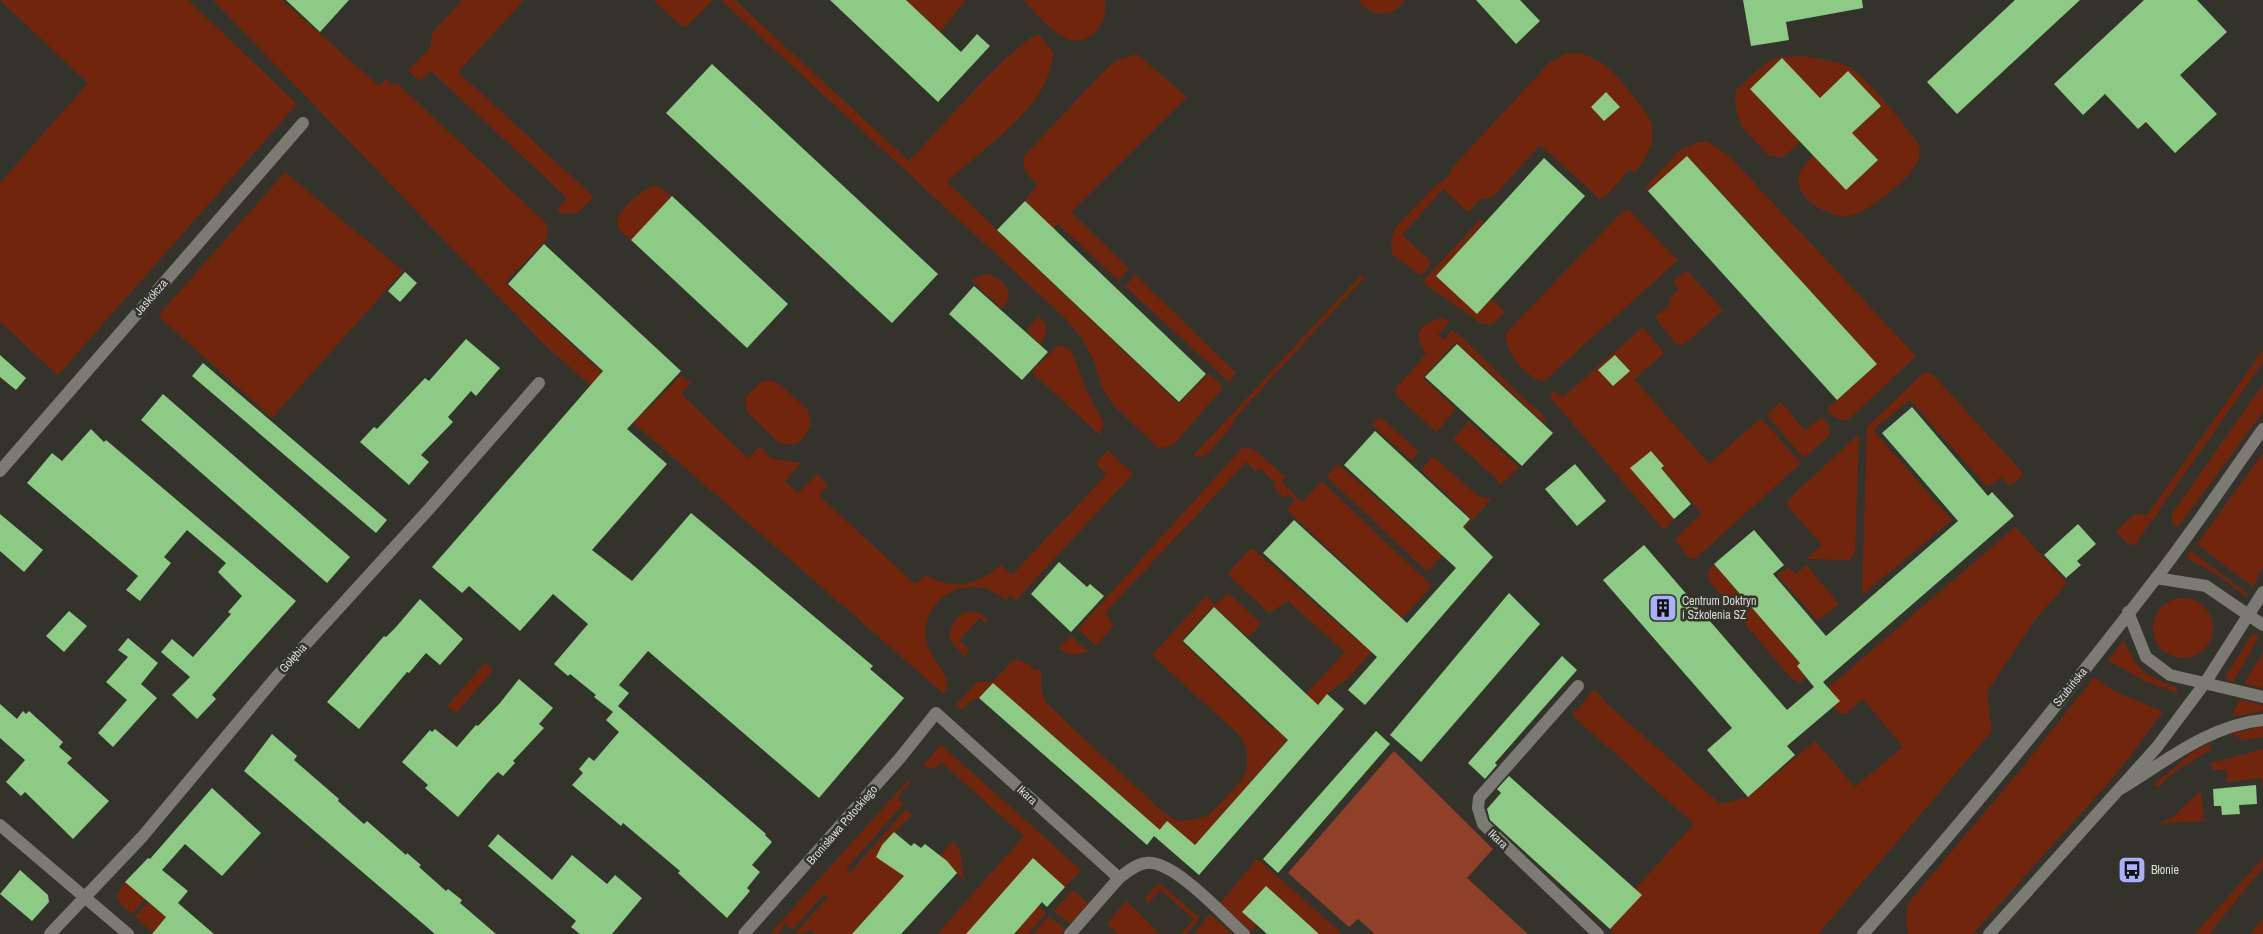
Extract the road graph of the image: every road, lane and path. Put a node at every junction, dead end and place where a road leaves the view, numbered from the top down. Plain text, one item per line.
1 (303, 123) dead end
2 (539, 384) dead end
3 (2263, 429) edge
4 (0, 470) edge
5 (2156, 578) junction
6 (2263, 592) edge
7 (2128, 612) junction
8 (2249, 616) junction
9 (2263, 625) edge
10 (2205, 683) junction
11 (1578, 686) dead end
12 (2263, 696) edge
13 (936, 713) joint
14 (2263, 720) edge
15 (2120, 790) junction
16 (0, 825) edge
17 (1119, 878) junction
18 (83, 897) junction
19 (50, 934) edge
20 (128, 934) edge
21 (744, 934) edge
22 (1070, 934) edge
23 (1244, 934) edge
24 (1598, 934) edge
25 (1863, 934) edge
26 (1989, 934) edge

1 - 4 street, Jaskółcza
2 - 18 street, Gołębia
3 - 5 street, Szubińska
5 - 7 street, Szubińska
5 - 8 street
6 - 8 street
7 - 10 street
7 - 25 street, Szubińska
8 - 9 street
8 - 10 street
10 - 12 street
10 - 15 street
11 - 24 street, Ikara
13 - 17 street, Ikara
13 - 21 street, Bronisława Potockiego
14 - 15 street
15 - 26 street
16 - 18 street
17 - 22 street
17 - 23 street
18 - 19 street, Gołębia
18 - 20 street

